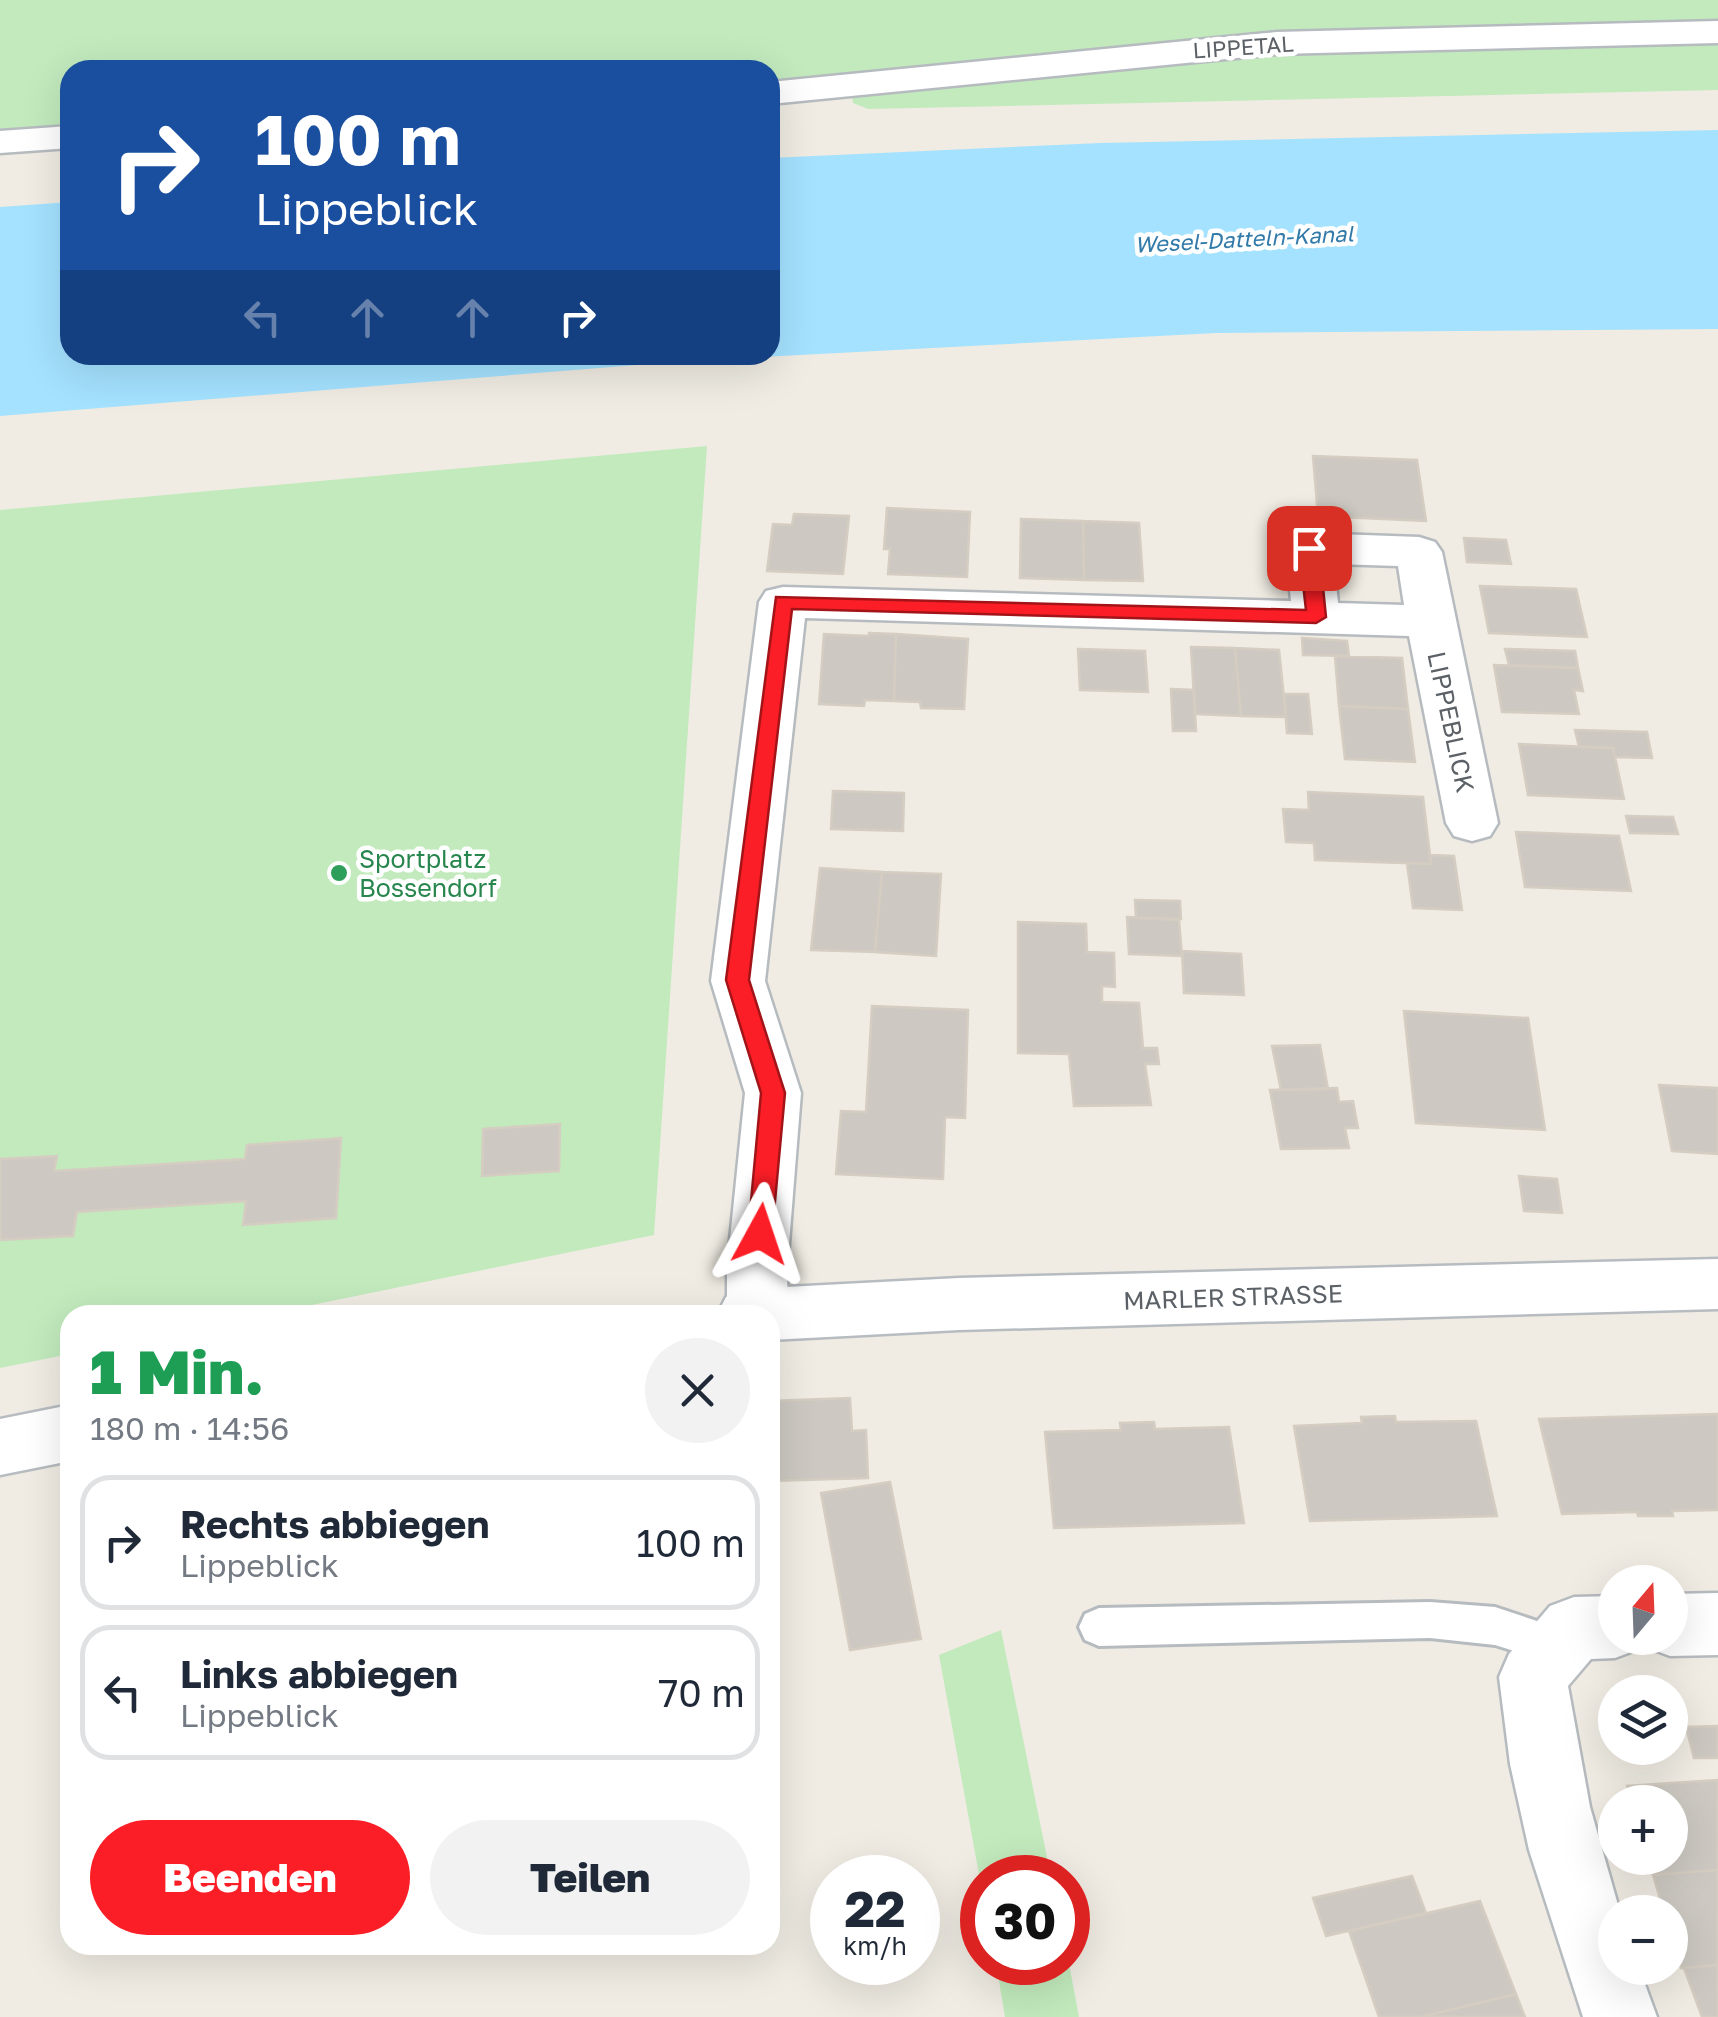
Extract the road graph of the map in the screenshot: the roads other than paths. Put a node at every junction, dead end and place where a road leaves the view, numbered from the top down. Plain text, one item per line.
1 (1718, 32) edge
2 (780, 93) edge
3 (60, 137) edge
4 (0, 142) edge
5 (1316, 617) junction
6 (1430, 621) junction
7 (1472, 823) dead end
8 (1718, 1284) edge
9 (758, 1305) edge
10 (780, 1313) edge
11 (60, 1435) edge
12 (0, 1447) edge
13 (1718, 1624) edge
14 (1688, 1625) edge
15 (1099, 1628) dead end
16 (1587, 1636) edge
17 (1620, 2017) edge

1 - 2 street, LIPPETAL
3 - 4 street
5 - 6 street, LIPPEBLICK
5 - 6 street, LIPPEBLICK
5 - 9 street, LIPPEBLICK
6 - 7 street, LIPPEBLICK
8 - 10 street, MARLER STRASSE
11 - 12 street
13 - 14 street
15 - 16 lane
16 - 17 street

